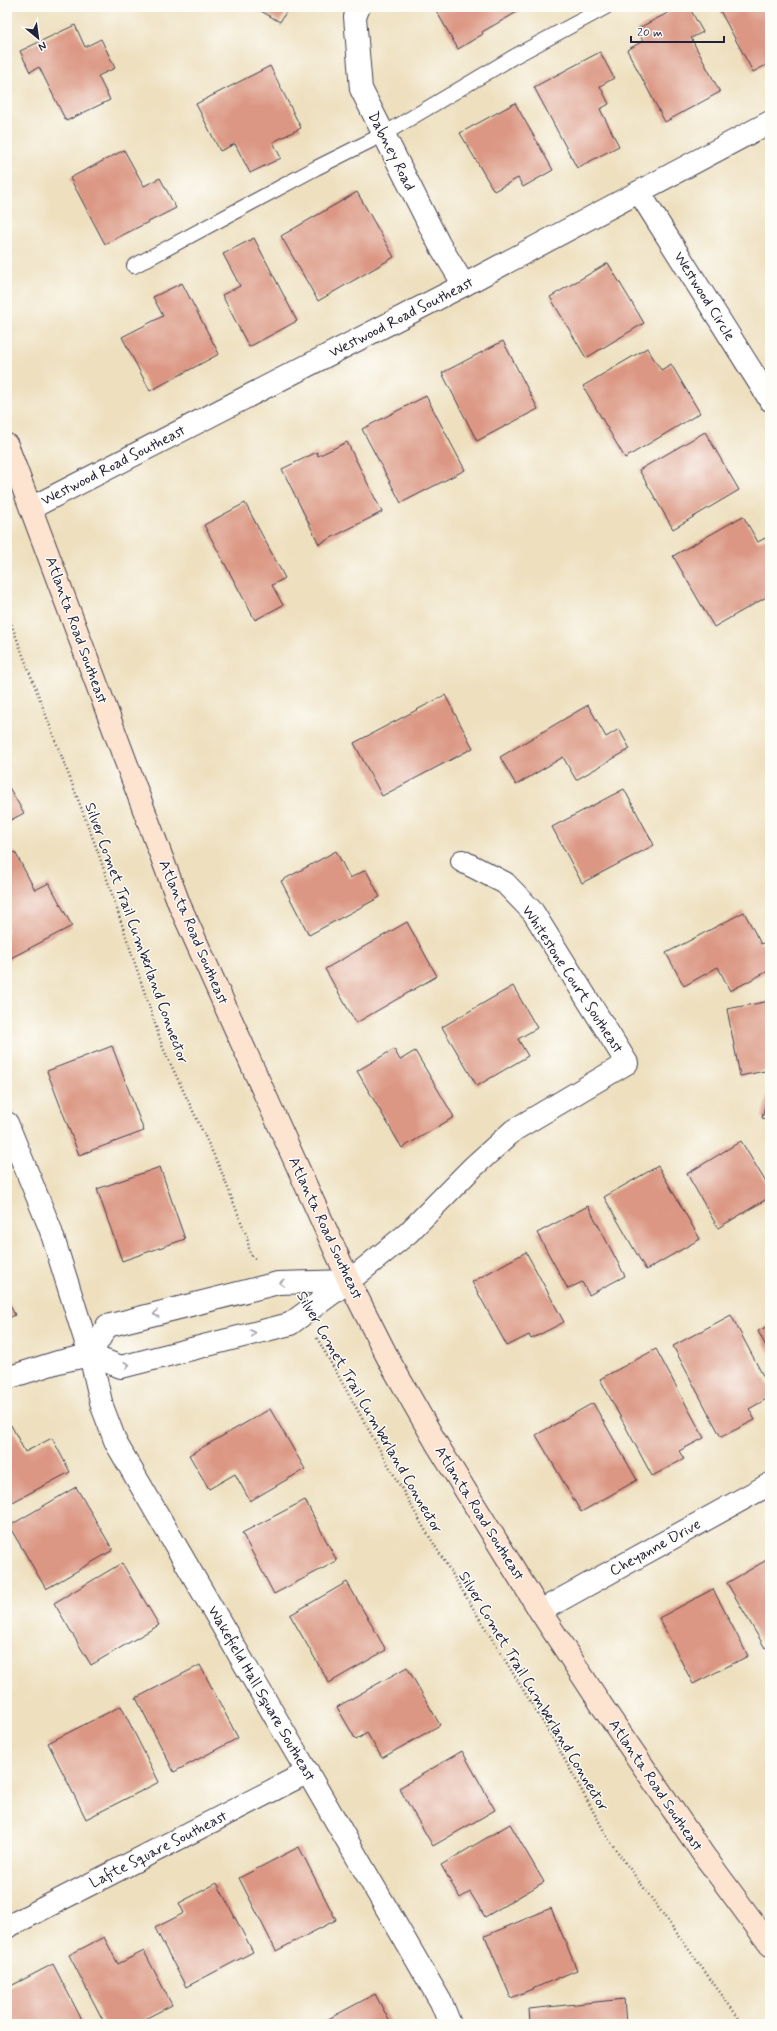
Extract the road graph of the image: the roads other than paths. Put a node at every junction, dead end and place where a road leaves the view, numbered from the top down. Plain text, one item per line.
1 (359, 7) edge
2 (606, 7) edge
3 (770, 122) edge
4 (384, 134) junction
5 (639, 192) junction
6 (134, 266) dead end
7 (464, 285) junction
8 (770, 400) edge
9 (7, 446) edge
10 (31, 508) junction
11 (462, 861) dead end
12 (7, 1123) edge
13 (349, 1281) junction
14 (90, 1355) junction
15 (7, 1378) edge
16 (770, 1484) edge
17 (540, 1611) junction
18 (308, 1772) junction
19 (7, 1927) edge
20 (770, 1945) edge
21 (450, 2024) edge

1 - 4 street, Dabney Road
2 - 4 lane
3 - 5 street, Westwood Road Southeast
4 - 6 lane
4 - 7 street, Dabney Road
5 - 7 street, Westwood Road Southeast
5 - 8 street, Westwood Circle
7 - 10 street, Westwood Road Southeast
9 - 10 main road, Atlanta Road Southeast
10 - 13 main road, Atlanta Road Southeast
11 - 13 street, Whitestone Court Southeast
12 - 14 street, Wakefield Hall Square Southeast
14 -> 13 street
13 -> 14 street
13 - 17 main road, Atlanta Road Southeast
14 - 15 street
14 - 18 street, Wakefield Hall Square Southeast
16 - 17 street, Cheyanne Drive
17 - 20 main road, Atlanta Road Southeast
18 - 19 street, Lafite Square Southeast
18 - 21 street, Wakefield Hall Square Southeast

